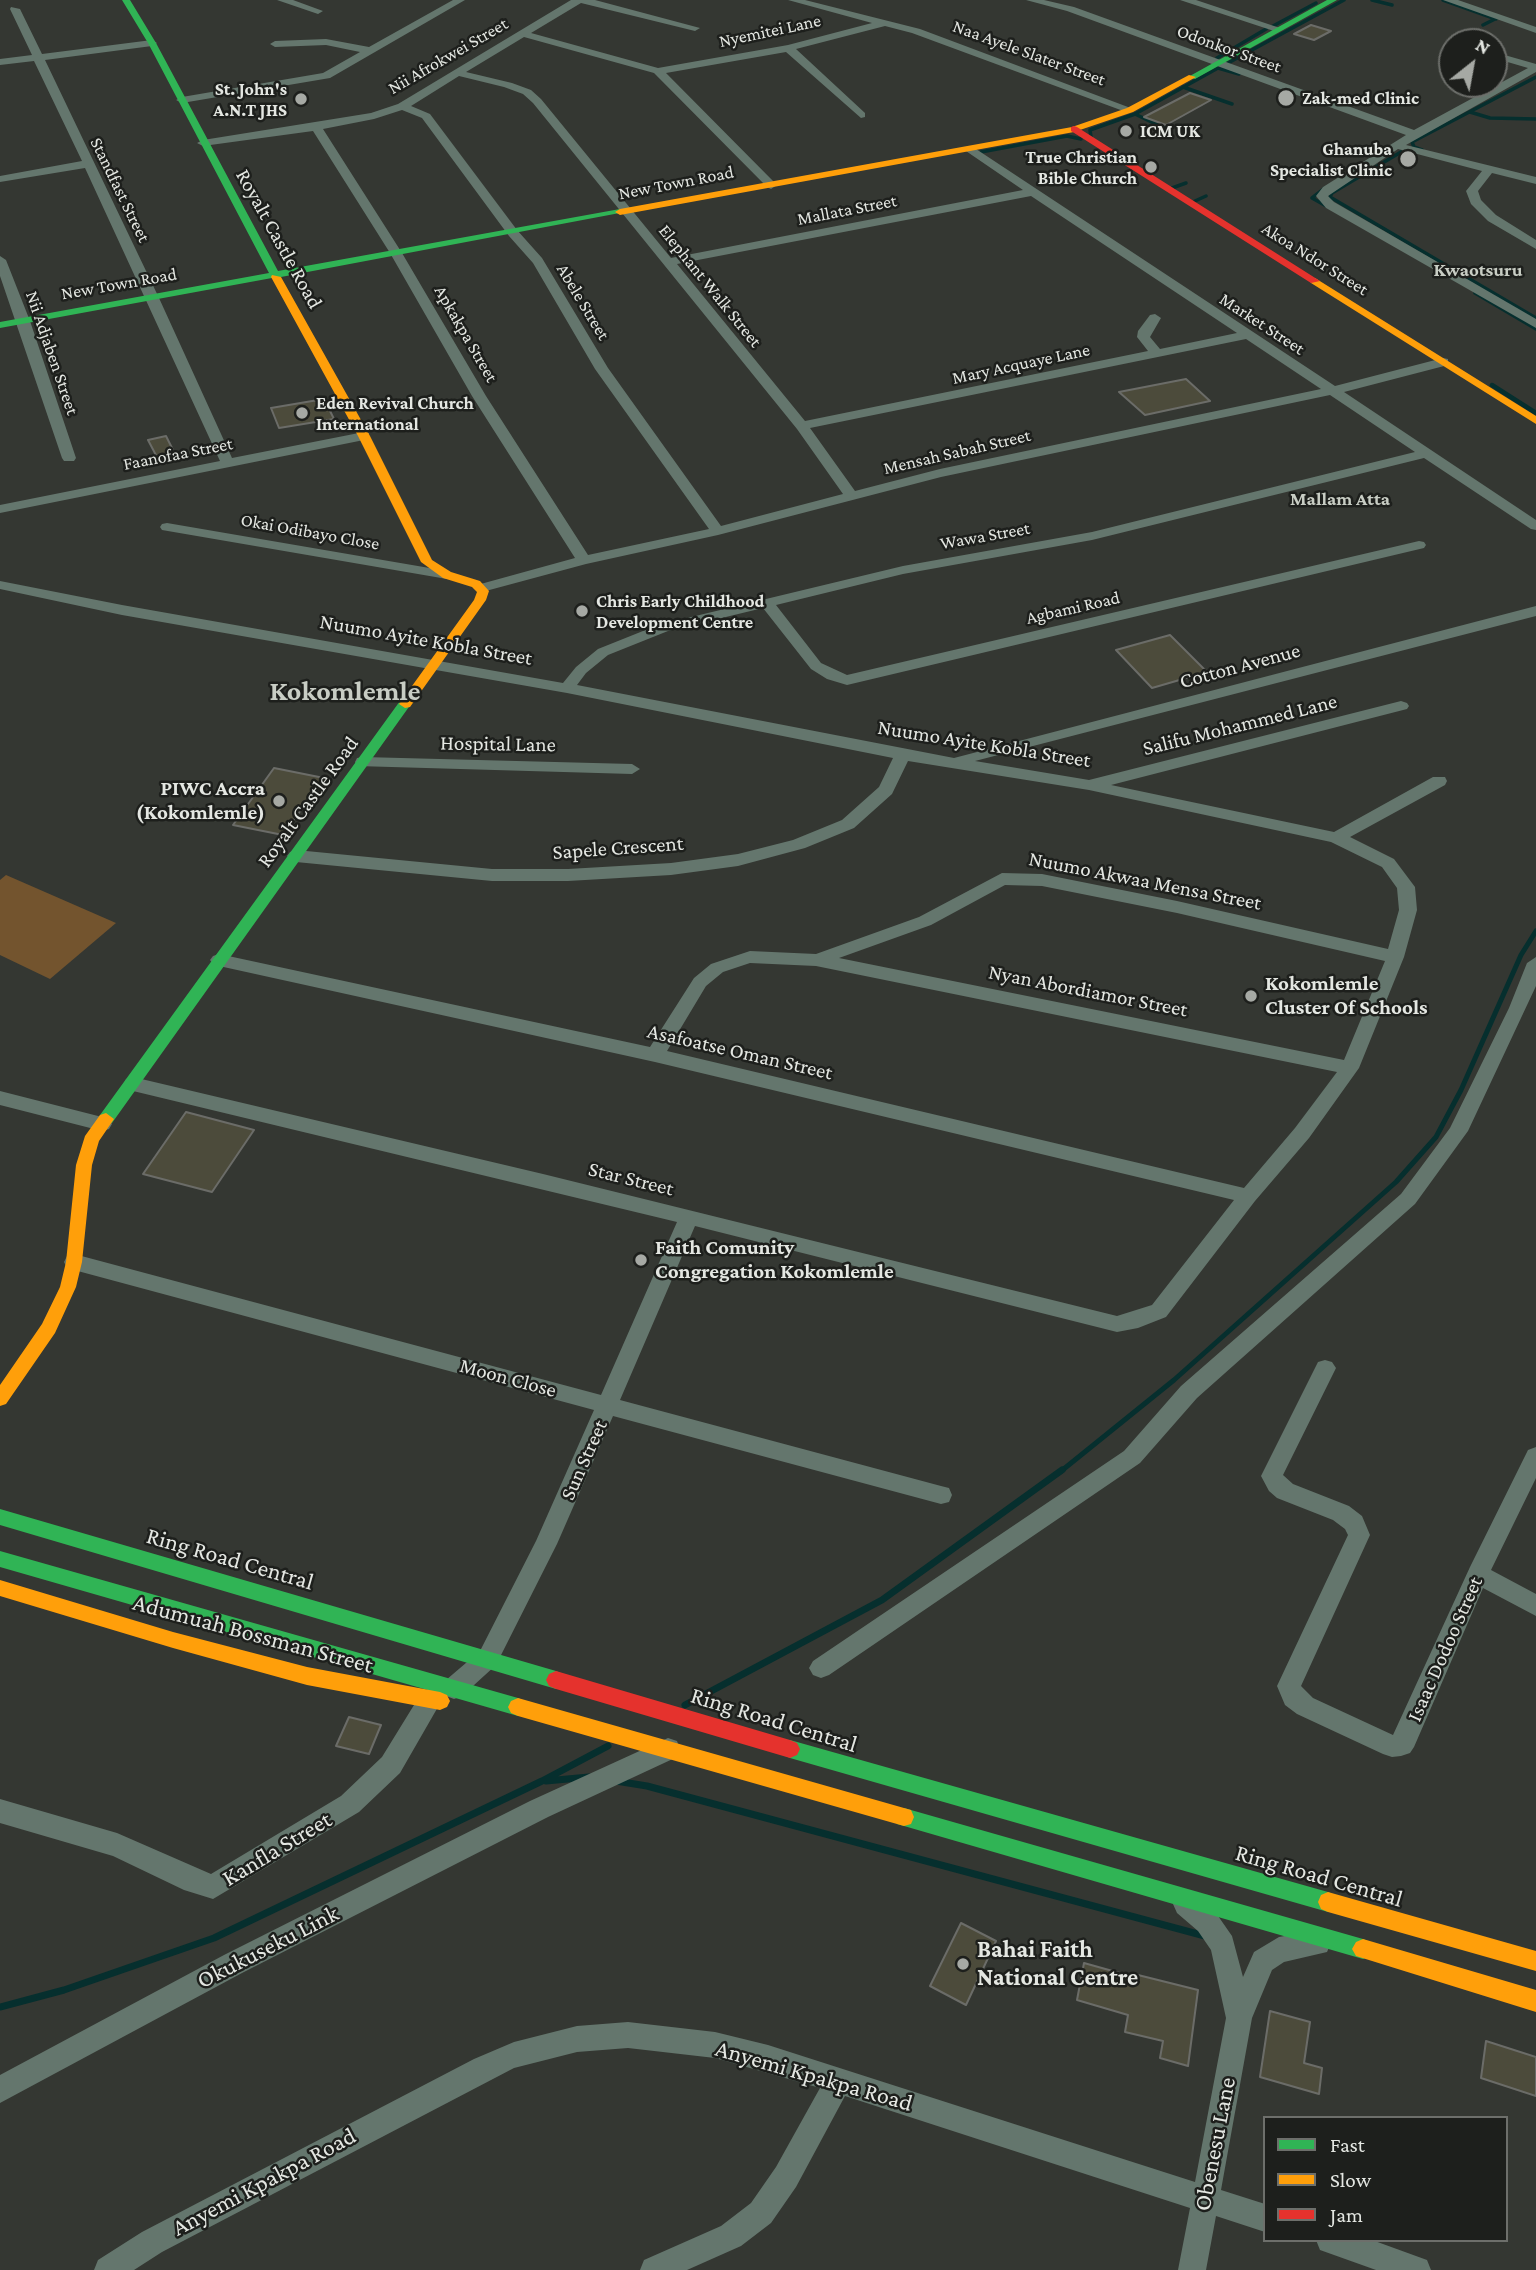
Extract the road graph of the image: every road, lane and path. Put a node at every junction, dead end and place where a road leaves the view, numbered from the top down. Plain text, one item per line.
1 (126, 0) edge
2 (282, 0) edge
3 (460, 0) edge
4 (581, 0) edge
5 (793, 0) edge
6 (1031, 0) edge
7 (1185, 0) edge
8 (1448, 0) edge
9 (1327, 1) edge
10 (15, 9) dead end
11 (318, 11) dead end
12 (890, 22) junction
13 (695, 28) dead end
14 (1278, 29) junction
15 (1536, 30) edge
16 (522, 33) junction
17 (152, 43) junction
18 (275, 44) dead end
19 (788, 48) junction
20 (371, 51) junction
21 (36, 57) junction
22 (1508, 59) edge
23 (0, 62) edge
24 (1215, 62) junction
25 (1536, 68) edge
26 (658, 71) junction
27 (458, 73) junction
28 (182, 100) junction
29 (402, 106) junction
30 (1130, 110) junction
31 (861, 115) dead end
32 (316, 127) junction
33 (1074, 129) junction
34 (1415, 134) junction
35 (204, 143) junction
36 (1398, 146) junction
37 (969, 149) junction
38 (87, 164) junction
39 (1489, 169) junction
40 (0, 179) edge
41 (1536, 181) edge
42 (771, 185) junction
43 (1032, 192) junction
44 (628, 213) junction
45 (513, 233) junction
46 (1536, 245) edge
47 (396, 253) junction
48 (0, 260) edge
49 (669, 262) junction
50 (276, 275) junction
51 (153, 298) junction
52 (1155, 318) dead end
53 (24, 321) junction
54 (1536, 324) edge
55 (0, 325) edge
56 (1247, 335) junction
57 (1157, 354) junction
58 (1443, 362) junction
59 (1332, 391) junction
60 (1536, 421) edge
61 (802, 426) junction
62 (365, 436) junction
63 (1426, 453) junction
64 (69, 458) dead end
65 (228, 464) junction
66 (852, 496) junction
67 (0, 509) edge
68 (1536, 526) edge
69 (167, 527) dead end
70 (718, 531) junction
71 (1419, 545) dead end
72 (584, 560) junction
73 (447, 575) junction
74 (0, 585) edge
75 (482, 587) junction
76 (767, 603) junction
77 (1536, 611) edge
78 (433, 663) junction
79 (567, 688) junction
80 (1401, 706) dead end
81 (903, 755) junction
82 (363, 762) junction
83 (955, 762) junction
84 (632, 769) dead end
85 (1439, 781) dead end
86 (1089, 785) junction
87 (1336, 838) junction
88 (296, 856) junction
89 (1395, 957) junction
90 (219, 960) junction
91 (816, 960) junction
92 (1536, 963) edge
93 (1528, 1007) edge
94 (655, 1055) junction
95 (1350, 1068) junction
96 (133, 1084) junction
97 (0, 1098) edge
98 (102, 1124) junction
99 (1248, 1196) junction
100 (689, 1217) junction
101 (74, 1262) junction
102 (1117, 1324) joint
103 (1325, 1368) dead end
104 (0, 1398) edge
105 (609, 1405) junction
106 (1536, 1456) edge
107 (941, 1495) dead end
108 (0, 1517) edge
109 (0, 1559) edge
110 (1478, 1574) junction
111 (0, 1588) edge
112 (1536, 1606) edge
113 (488, 1658) junction
114 (821, 1668) dead end
115 (454, 1688) junction
116 (430, 1700) junction
117 (498, 1702) junction
118 (660, 1746) junction
119 (0, 1811) edge
120 (1175, 1894) junction
121 (1338, 1941) junction
122 (1536, 1961) edge
123 (1536, 2001) edge
124 (1239, 2018) junction
125 (839, 2081) junction
126 (0, 2090) edge
127 (1204, 2197) junction
128 (1263, 2217) edge
129 (1336, 2242) edge
130 (108, 2270) edge
131 (654, 2270) edge
132 (1192, 2270) edge
133 (1417, 2270) edge

1 - 17 street, Royalt Castle Road
2 - 11 street
3 - 20 street
4 - 13 street
4 - 16 street, Nii Afrokwei Street
5 - 12 street, Naa Ayele Slater Street
6 - 24 street, Odonkor Street
7 - 14 street
8 - 15 street
9 - 14 street, New Town Road
10 - 21 street, Standfast Street
12 - 19 street, Nyemitei Lane
12 - 30 street, Naa Ayele Slater Street
14 - 24 street, New Town Road
16 - 26 street
16 - 27 street, Nii Afrokwei Street
17 - 21 street
17 - 28 street, Royalt Castle Road
18 - 20 street
19 - 26 street, Nyemitei Lane
19 - 31 street
20 - 28 street
21 - 23 street
21 - 38 street, Standfast Street
22 - 25 street
24 - 30 street, New Town Road
24 - 34 street, Odonkor Street
25 - 34 street
26 - 42 street
27 - 29 street, Nii Afrokwei Street
27 - 44 street, Elephant Walk Street
28 - 35 street, Royalt Castle Road
29 - 32 street, Nii Afrokwei Street
29 - 45 street, Abele Street
30 - 33 street, New Town Road
32 - 35 street, Nii Afrokwei Street
32 - 47 street, Apkakpa Street
33 - 37 street, New Town Road
33 - 58 street, Akoa Ndor Street
34 - 36 street
35 - 50 street, Royalt Castle Road
36 - 39 street
36 - 54 street
37 - 42 street, New Town Road
37 - 43 street, Market Street
38 - 40 street
38 - 51 street, Standfast Street
39 - 41 street
39 - 46 street
42 - 44 street, New Town Road
43 - 49 street, Mallata Street
43 - 56 street, Market Street
44 - 45 street, New Town Road
44 - 49 street, Elephant Walk Street
45 - 47 street, New Town Road
45 - 70 street, Abele Street
47 - 50 street, New Town Road
47 - 72 street, Apkakpa Street
48 - 53 street, Nii Adjaben Street
49 - 61 street, Elephant Walk Street
50 - 51 street, New Town Road
50 - 62 street, Royalt Castle Road
51 - 53 street, New Town Road
51 - 65 street, Standfast Street
52 - 57 street
53 - 55 street, New Town Road
53 - 64 street, Nii Adjaben Street
56 - 57 street, Mary Acquaye Lane
56 - 59 street, Market Street
57 - 61 street, Mary Acquaye Lane
58 - 59 street, Mensah Sabah Street
58 - 60 street, Akoa Ndor Street
59 - 63 street, Market Street
59 - 66 street, Mensah Sabah Street
61 - 66 street, Elephant Walk Street
62 - 65 street, Faanofaa Street
62 - 73 street, Royalt Castle Road
63 - 68 street, Market Street
63 - 76 street, Wawa Street
65 - 67 street, Faanofaa Street
66 - 70 street, Mensah Sabah Street
69 - 73 street, Okai Odibayo Close
70 - 72 street, Mensah Sabah Street
71 - 76 street, Agbami Road
72 - 75 street, Mensah Sabah Street
73 - 75 street, Royalt Castle Road
74 - 78 street, Nuumo Ayite Kobla Street
75 - 78 street, Royalt Castle Road
76 - 79 street, Wawa Street
77 - 83 street, Cotton Avenue
78 - 79 street, Nuumo Ayite Kobla Street
78 - 82 street, Royalt Castle Road
79 - 81 street, Nuumo Ayite Kobla Street
80 - 86 street, Salifu Mohammed Lane
81 - 83 street, Nuumo Ayite Kobla Street
81 - 88 street, Sapele Crescent
82 - 84 street, Hospital Lane
82 - 88 street, Royalt Castle Road
83 - 86 street, Nuumo Ayite Kobla Street
85 - 87 street
86 - 87 street, Nuumo Ayite Kobla Street
87 - 89 street, Nuumo Ayite Kobla Street
88 - 90 street, Royalt Castle Road
89 - 91 street, Nuumo Akwaa Mensa Street
89 - 95 street, Nuumo Ayite Kobla Street
90 - 94 street, Asafoatse Oman Street
90 - 96 street, Royalt Castle Road
91 - 94 street
91 - 95 street, Nyan Abordiamor Street
92 - 93 street
93 - 114 street
94 - 99 street, Asafoatse Oman Street
95 - 99 street, Nuumo Ayite Kobla Street
96 - 98 street, Royalt Castle Road
96 - 100 street, Star Street
97 - 98 street
98 - 101 street, Royalt Castle Road
99 - 102 street, Nuumo Ayite Kobla Street
100 - 102 street, Star Street
100 - 105 street, Sun Street
101 - 104 street, Royalt Castle Road
101 - 105 street, Moon Close
103 - 110 street, Isaac Dodoo Street
105 - 107 street, Moon Close
105 - 113 street, Sun Street
106 - 110 street, Isaac Dodoo Street
108 - 113 street, Ring Road Central
109 - 115 street
110 - 112 street
111 - 116 street, Adumuah Bossman Street
113 - 115 street, Sun Street
113 - 122 street, Ring Road Central
115 - 117 street
116 - 117 street, Adumuah Bossman Street
116 - 119 street, Kanfla Street
117 - 118 street
118 - 120 street
118 - 126 street, Okukuseku Link
120 - 121 street
120 - 124 street, Obenesu Lane
121 - 123 street
121 - 124 street, Obenesu Lane
124 - 127 street, Obenesu Lane
125 - 127 street, Anyemi Kpakpa Road
125 - 130 street, Anyemi Kpakpa Road
125 - 131 street
127 - 128 street, Anyemi Kpakpa Road
127 - 132 street, Obenesu Lane
129 - 133 street

